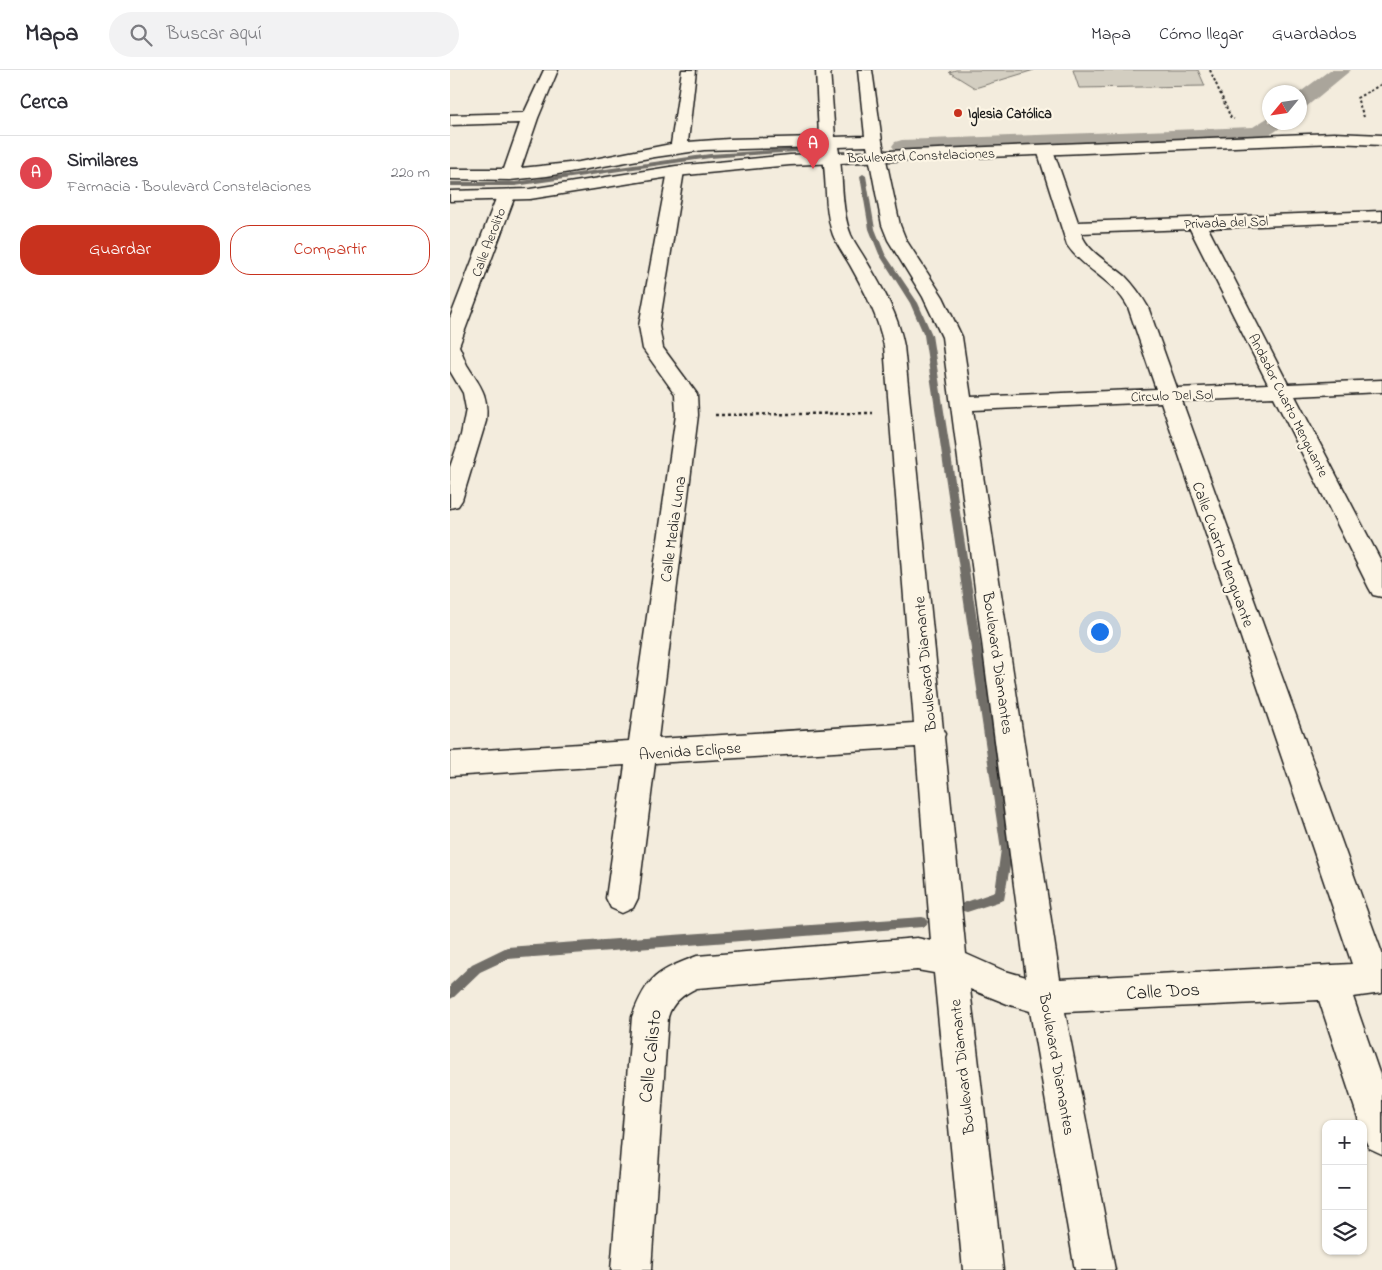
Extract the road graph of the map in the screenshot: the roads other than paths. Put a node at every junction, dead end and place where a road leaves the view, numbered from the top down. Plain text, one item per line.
1 (550, 70) edge
2 (689, 70) edge
3 (824, 70) edge
4 (865, 70) edge
5 (530, 118) junction
6 (450, 120) edge
7 (1378, 134) edge
8 (876, 149) junction
9 (1045, 150) junction
10 (830, 151) junction
11 (677, 159) junction
12 (450, 174) edge
13 (510, 175) junction
14 (450, 196) edge
15 (506, 196) junction
16 (1382, 216) edge
17 (1196, 223) junction
18 (1070, 228) junction
19 (450, 344) edge
20 (450, 349) edge
21 (1382, 386) edge
22 (1281, 390) junction
23 (1168, 395) junction
24 (962, 404) junction
25 (457, 455) edge
26 (450, 500) edge
27 (1382, 588) edge
28 (931, 734) junction
29 (642, 753) junction
30 (450, 764) edge
31 (622, 898) dead end
32 (950, 964) junction
33 (1378, 978) edge
34 (1331, 983) junction
35 (1045, 996) junction
36 (1382, 1135) edge
37 (631, 1270) edge
38 (984, 1270) edge
39 (1095, 1270) edge

1 - 5 street
2 - 11 street, Calle Media Luna
3 - 10 street, Boulevard Diamante
4 - 8 street, Boulevard Diamantes
5 - 6 street
5 - 13 street
7 - 9 street, Boulevard Constelaciones
8 - 9 street, Boulevard Constelaciones
8 - 10 street, Boulevard Constelaciones
8 - 24 street, Boulevard Diamantes
9 - 18 street, Calle Cuarto Menguante
10 - 11 street, Boulevard Constelaciones
10 - 11 street, Boulevard Constelaciones
10 - 28 street, Boulevard Diamante
11 - 13 street, Boulevard Constelaciones
11 - 15 street, Boulevard Constelaciones
11 - 29 street, Calle Media Luna
12 - 13 street, Boulevard Constelaciones
14 - 15 street, Boulevard Constelaciones
15 - 19 street, Calle Aerolito
16 - 17 street, Privada del Sol
17 - 18 street, Privada del Sol
17 - 22 street, Andador Cuarto Menguante
18 - 23 street, Calle Cuarto Menguante
20 - 25 street
21 - 22 street, Circulo Del Sol
22 - 23 street, Circulo Del Sol
22 - 27 street, Andador Cuarto Menguante
23 - 24 street, Circulo Del Sol
23 - 33 street, Calle Cuarto Menguante
24 - 35 street, Boulevard Diamantes
25 - 26 street
28 - 29 street, Avenida Eclipse
28 - 32 street, Boulevard Diamante
29 - 30 street, Avenida Eclipse
29 - 31 street, Calle Media Luna
32 - 35 street, Calle Dos
32 - 37 street, Calle Calisto
32 - 38 street, Boulevard Diamante
33 - 34 street, Calle Dos
34 - 35 street, Calle Dos
34 - 36 street
35 - 39 street, Boulevard Diamantes

